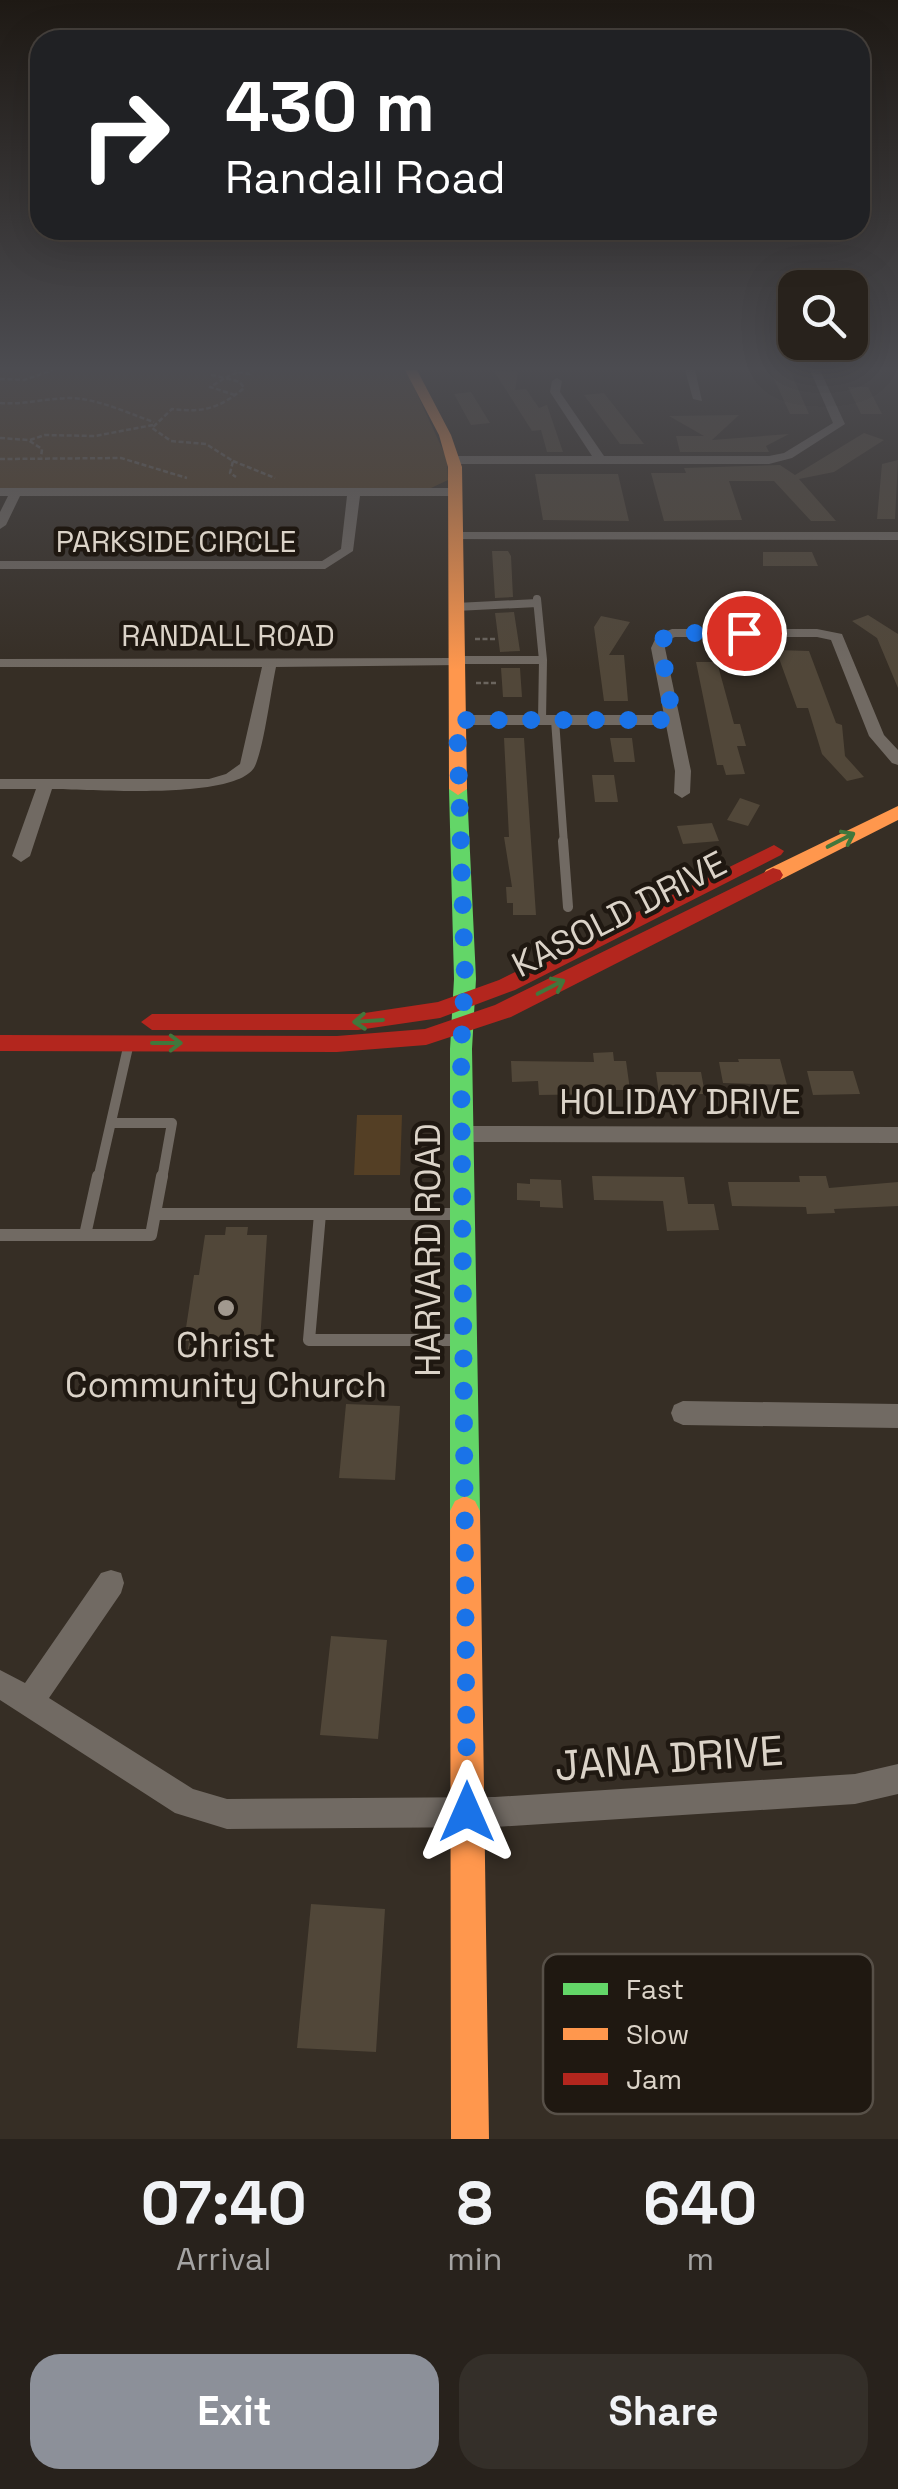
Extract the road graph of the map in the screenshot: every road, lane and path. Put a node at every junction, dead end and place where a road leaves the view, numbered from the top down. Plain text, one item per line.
1 (159, 470) edge
2 (232, 470) edge
3 (254, 470) edge
4 (454, 470) edge
5 (244, 477) dead end
6 (278, 480) dead end
7 (199, 482) dead end
8 (0, 492) edge
9 (16, 492) junction
10 (354, 492) junction
11 (455, 492) junction
12 (0, 525) edge
13 (455, 536) junction
14 (898, 536) edge
15 (0, 565) edge
16 (456, 607) junction
17 (543, 660) junction
18 (456, 661) junction
19 (0, 662) edge
20 (270, 662) junction
21 (457, 720) junction
22 (549, 720) junction
23 (673, 720) junction
24 (898, 760) edge
25 (0, 784) edge
26 (46, 784) junction
27 (898, 790) edge
28 (682, 793) dead end
29 (898, 812) edge
30 (21, 856) dead end
31 (568, 907) dead end
32 (464, 1002) junction
33 (0, 1022) edge
34 (462, 1027) junction
35 (0, 1042) edge
36 (128, 1043) junction
37 (110, 1123) junction
38 (462, 1134) junction
39 (898, 1135) edge
40 (155, 1214) junction
41 (320, 1214) junction
42 (462, 1214) junction
43 (0, 1235) edge
44 (85, 1235) junction
45 (464, 1340) junction
46 (683, 1413) dead end
47 (898, 1416) edge
48 (111, 1583) dead end
49 (0, 1684) edge
50 (30, 1701) junction
51 (898, 1780) edge
52 (467, 1812) junction
53 (470, 2139) edge

1 - 7 path
2 - 5 path
3 - 6 path
4 - 11 street, HARVARD ROAD
8 - 9 street
9 - 10 street
9 - 12 street, PARKSIDE CIRCLE
10 - 11 street
10 - 15 street, PARKSIDE CIRCLE
11 - 13 street, HARVARD ROAD
13 - 14 street
13 - 16 street, HARVARD ROAD
16 - 17 lane
16 - 18 street, HARVARD ROAD
17 - 18 lane
17 - 22 lane
18 - 20 street, RANDALL ROAD
18 - 21 street, HARVARD ROAD
19 - 20 street, RANDALL ROAD
20 - 26 street
21 - 22 street
21 - 32 street, HARVARD ROAD
22 - 23 street
22 - 31 lane
23 - 24 street
23 - 28 street
25 - 26 street
26 - 30 street
27 - 32 street, KASOLD DRIVE
34 -> 29 street, KASOLD DRIVE
32 -> 33 street, KASOLD DRIVE
32 - 34 street, HARVARD ROAD
36 -> 34 street, KASOLD DRIVE
34 - 38 street, HARVARD ROAD
35 - 36 street, KASOLD DRIVE
36 - 37 lane
37 - 40 lane
37 - 44 lane
38 - 39 street, HOLIDAY DRIVE
38 - 42 street, HARVARD ROAD
40 - 41 lane
40 - 44 lane
41 - 42 lane
41 - 45 lane
42 - 45 street, HARVARD ROAD
43 - 44 lane
45 - 52 street, HARVARD ROAD
46 - 47 street
48 - 50 street
49 - 50 street, JANA DRIVE
50 - 52 street, JANA DRIVE
51 - 52 street, JANA DRIVE
52 - 53 street, HARVARD ROAD

